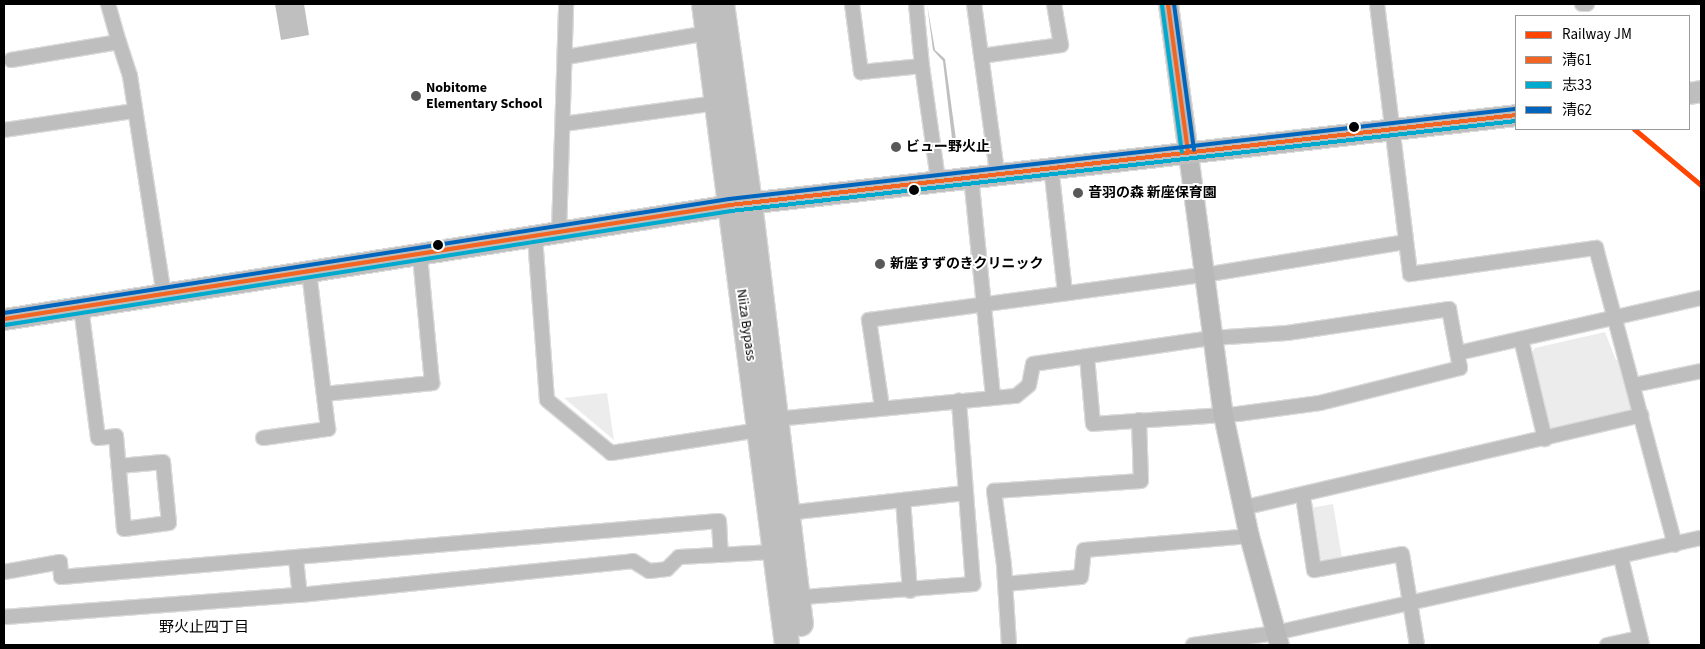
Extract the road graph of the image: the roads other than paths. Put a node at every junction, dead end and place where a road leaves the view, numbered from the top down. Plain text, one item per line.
1 (108, 4) edge
2 (566, 4) edge
3 (704, 4) edge
4 (722, 4) edge
5 (852, 4) edge
6 (916, 4) edge
7 (974, 4) edge
8 (1054, 4) edge
9 (1168, 4) edge
10 (1377, 4) edge
11 (708, 33) junction
12 (119, 42) junction
13 (981, 56) junction
14 (566, 57) junction
15 (11, 60) dead end
16 (922, 66) junction
17 (717, 103) junction
18 (134, 111) junction
19 (1515, 115) edge
20 (562, 124) junction
21 (1394, 127) junction
22 (4, 130) edge
23 (1188, 151) junction
24 (1051, 166) junction
25 (997, 173) junction
26 (971, 176) junction
27 (938, 180) junction
28 (740, 204) junction
29 (559, 232) junction
30 (535, 237) junction
31 (1405, 242) junction
32 (420, 255) junction
33 (309, 272) junction
34 (1204, 274) junction
35 (1065, 293) junction
36 (164, 294) junction
37 (1701, 298) edge
38 (984, 304) junction
39 (81, 307) junction
40 (4, 319) edge
41 (1616, 319) junction
42 (1212, 338) junction
43 (1521, 339) junction
44 (1458, 353) junction
45 (1087, 357) junction
46 (1701, 372) edge
47 (1634, 385) junction
48 (324, 394) junction
49 (993, 398) junction
50 (959, 401) junction
51 (882, 407) junction
52 (1224, 415) junction
53 (1641, 415) junction
54 (1139, 420) junction
55 (768, 424) junction
56 (263, 438) dead end
57 (1545, 439) junction
58 (119, 466) junction
59 (965, 493) junction
60 (1302, 496) junction
61 (903, 500) junction
62 (1242, 508) junction
63 (786, 513) junction
64 (1249, 536) junction
65 (1701, 538) edge
66 (1675, 545) junction
67 (774, 552) junction
68 (721, 555) junction
69 (296, 558) junction
70 (1621, 558) junction
71 (4, 572) edge
72 (1005, 584) junction
73 (910, 591) junction
74 (300, 595) junction
75 (789, 598) junction
76 (1409, 604) junction
77 (4, 617) edge
78 (1277, 639) edge
79 (1641, 642) edge
80 (1210, 644) edge
81 (787, 645) edge
82 (803, 645) edge
83 (1009, 645) edge
84 (1194, 645) edge
85 (1417, 645) edge
86 (1607, 645) edge

1 - 12 street
2 - 14 street
3 - 11 highway, Niiza Bypass
4 - 28 highway, Niiza Bypass
5 - 16 street
6 - 16 street
7 - 13 street
8 - 13 street
9 - 23 street
10 - 21 street
11 - 14 street
11 - 17 highway, Niiza Bypass
12 - 15 street
12 - 18 street
13 - 25 street
14 - 20 street
16 - 27 street
17 - 20 street
17 - 28 highway, Niiza Bypass
18 - 22 street
18 - 36 street
19 - 21 main road
20 - 29 street
21 - 23 main road
21 - 31 street
23 - 24 main road
23 - 34 street
24 - 25 main road
24 - 35 street
25 - 26 main road
26 - 27 main road
26 - 38 street
27 - 28 main road
28 - 29 main road
28 - 55 highway, Niiza Bypass
29 - 30 main road
30 - 32 main road
30 - 55 street
31 - 34 street
31 - 41 street
32 - 33 main road
32 - 48 street
33 - 36 main road
33 - 48 street
34 - 35 street
34 - 42 street
35 - 38 street
36 - 39 main road
37 - 41 street
38 - 49 street
38 - 51 street
39 - 40 main road
39 - 58 street
41 - 43 street
41 - 47 street
42 - 44 street
42 - 45 street
42 - 52 street
43 - 44 street
43 - 57 street
44 - 52 street
45 - 49 street
45 - 54 street
46 - 47 street
47 - 53 street
48 - 56 street
49 - 50 street
50 - 51 street
50 - 59 street
51 - 55 street
52 - 54 street
52 - 62 street
53 - 57 street
53 - 66 street
54 - 72 street
55 - 63 highway, Niiza Bypass
55 - 67 highway, Niiza Bypass
57 - 60 street
58 - 58 street
59 - 61 street
59 - 73 street
60 - 62 street
60 - 76 street
61 - 63 street
61 - 73 street
62 - 64 street
63 - 75 highway, Niiza Bypass
64 - 72 street
64 - 78 street
65 - 66 street
66 - 70 street
67 - 68 street
67 - 75 highway, Niiza Bypass
68 - 69 street
68 - 74 street
69 - 71 street
69 - 74 street
70 - 76 street
70 - 79 street
72 - 83 street
73 - 75 street
74 - 77 street
75 - 81 highway, Niiza Bypass
75 - 82 highway, Niiza Bypass
76 - 78 street
76 - 85 street
78 - 80 street
79 - 86 street
80 - 84 street

